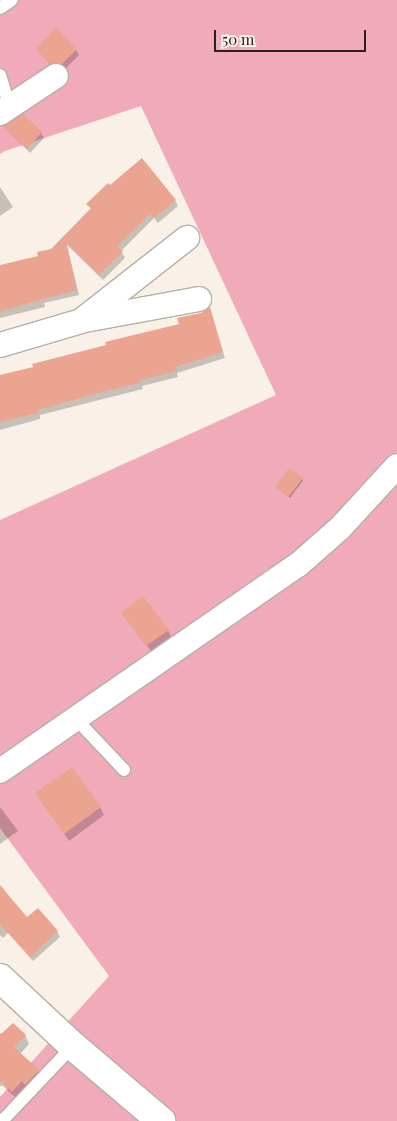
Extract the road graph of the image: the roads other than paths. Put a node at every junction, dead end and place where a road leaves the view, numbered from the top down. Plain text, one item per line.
1 (12, 0) edge
2 (0, 8) edge
3 (0, 75) edge
4 (56, 76) dead end
5 (5, 109) edge
6 (187, 238) dead end
7 (199, 299) dead end
8 (81, 321) junction
9 (0, 345) edge
10 (397, 466) edge
11 (76, 719) junction
12 (124, 770) dead end
13 (0, 771) edge
14 (0, 978) edge
15 (73, 1046) junction
16 (2, 1121) edge
17 (161, 1121) edge

1 - 2 lane
3 - 5 lane
4 - 5 street
6 - 8 street
7 - 8 street
8 - 9 street
10 - 11 street
11 - 12 lane
11 - 13 street
14 - 15 main road
15 - 16 lane
15 - 17 main road

